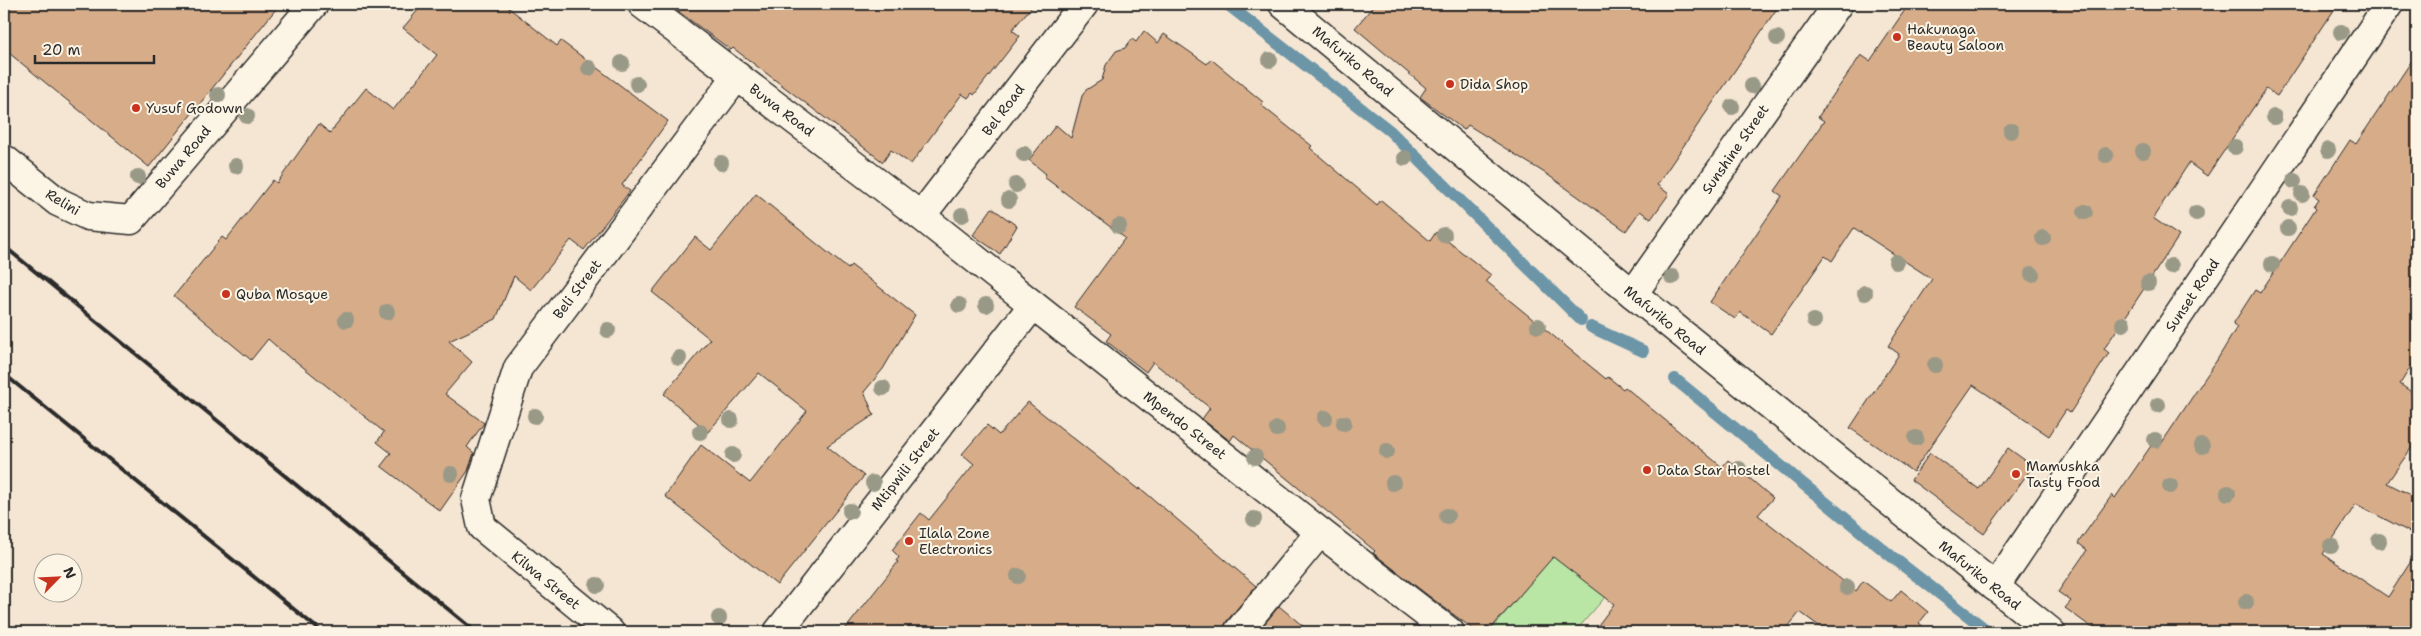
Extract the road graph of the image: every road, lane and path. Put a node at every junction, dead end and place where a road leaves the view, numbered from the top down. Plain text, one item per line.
1 (314, 4) edge
2 (642, 4) edge
3 (1084, 4) edge
4 (1838, 4) edge
5 (2389, 4) edge
6 (1295, 7) edge
7 (737, 76) junction
8 (4, 159) edge
9 (922, 216) junction
10 (131, 220) joint
11 (1633, 294) junction
12 (1033, 305) junction
13 (482, 528) joint
14 (1320, 532) junction
15 (1995, 587) junction
16 (610, 632) edge
17 (778, 632) edge
18 (1238, 632) edge
19 (1450, 632) edge
20 (2051, 632) edge

1 - 10 street, Buwa Road
2 - 7 street, Buwa Road
3 - 9 street, Bel Road
4 - 11 street, Sunshine Street
5 - 15 street, Sunset Road
6 - 11 street, Mafuriko Road
7 - 9 street, Buwa Road
7 - 13 street, Beli Street
8 - 10 street, Relini
9 - 12 street, Mpendo Street
11 - 15 street, Mafuriko Road
12 - 14 street, Mpendo Street
12 - 17 street, Mtipwili Street
13 - 16 street, Kilwa Street
14 - 18 street
14 - 19 street, Mpendo Street
15 - 20 street, Mafuriko Road

